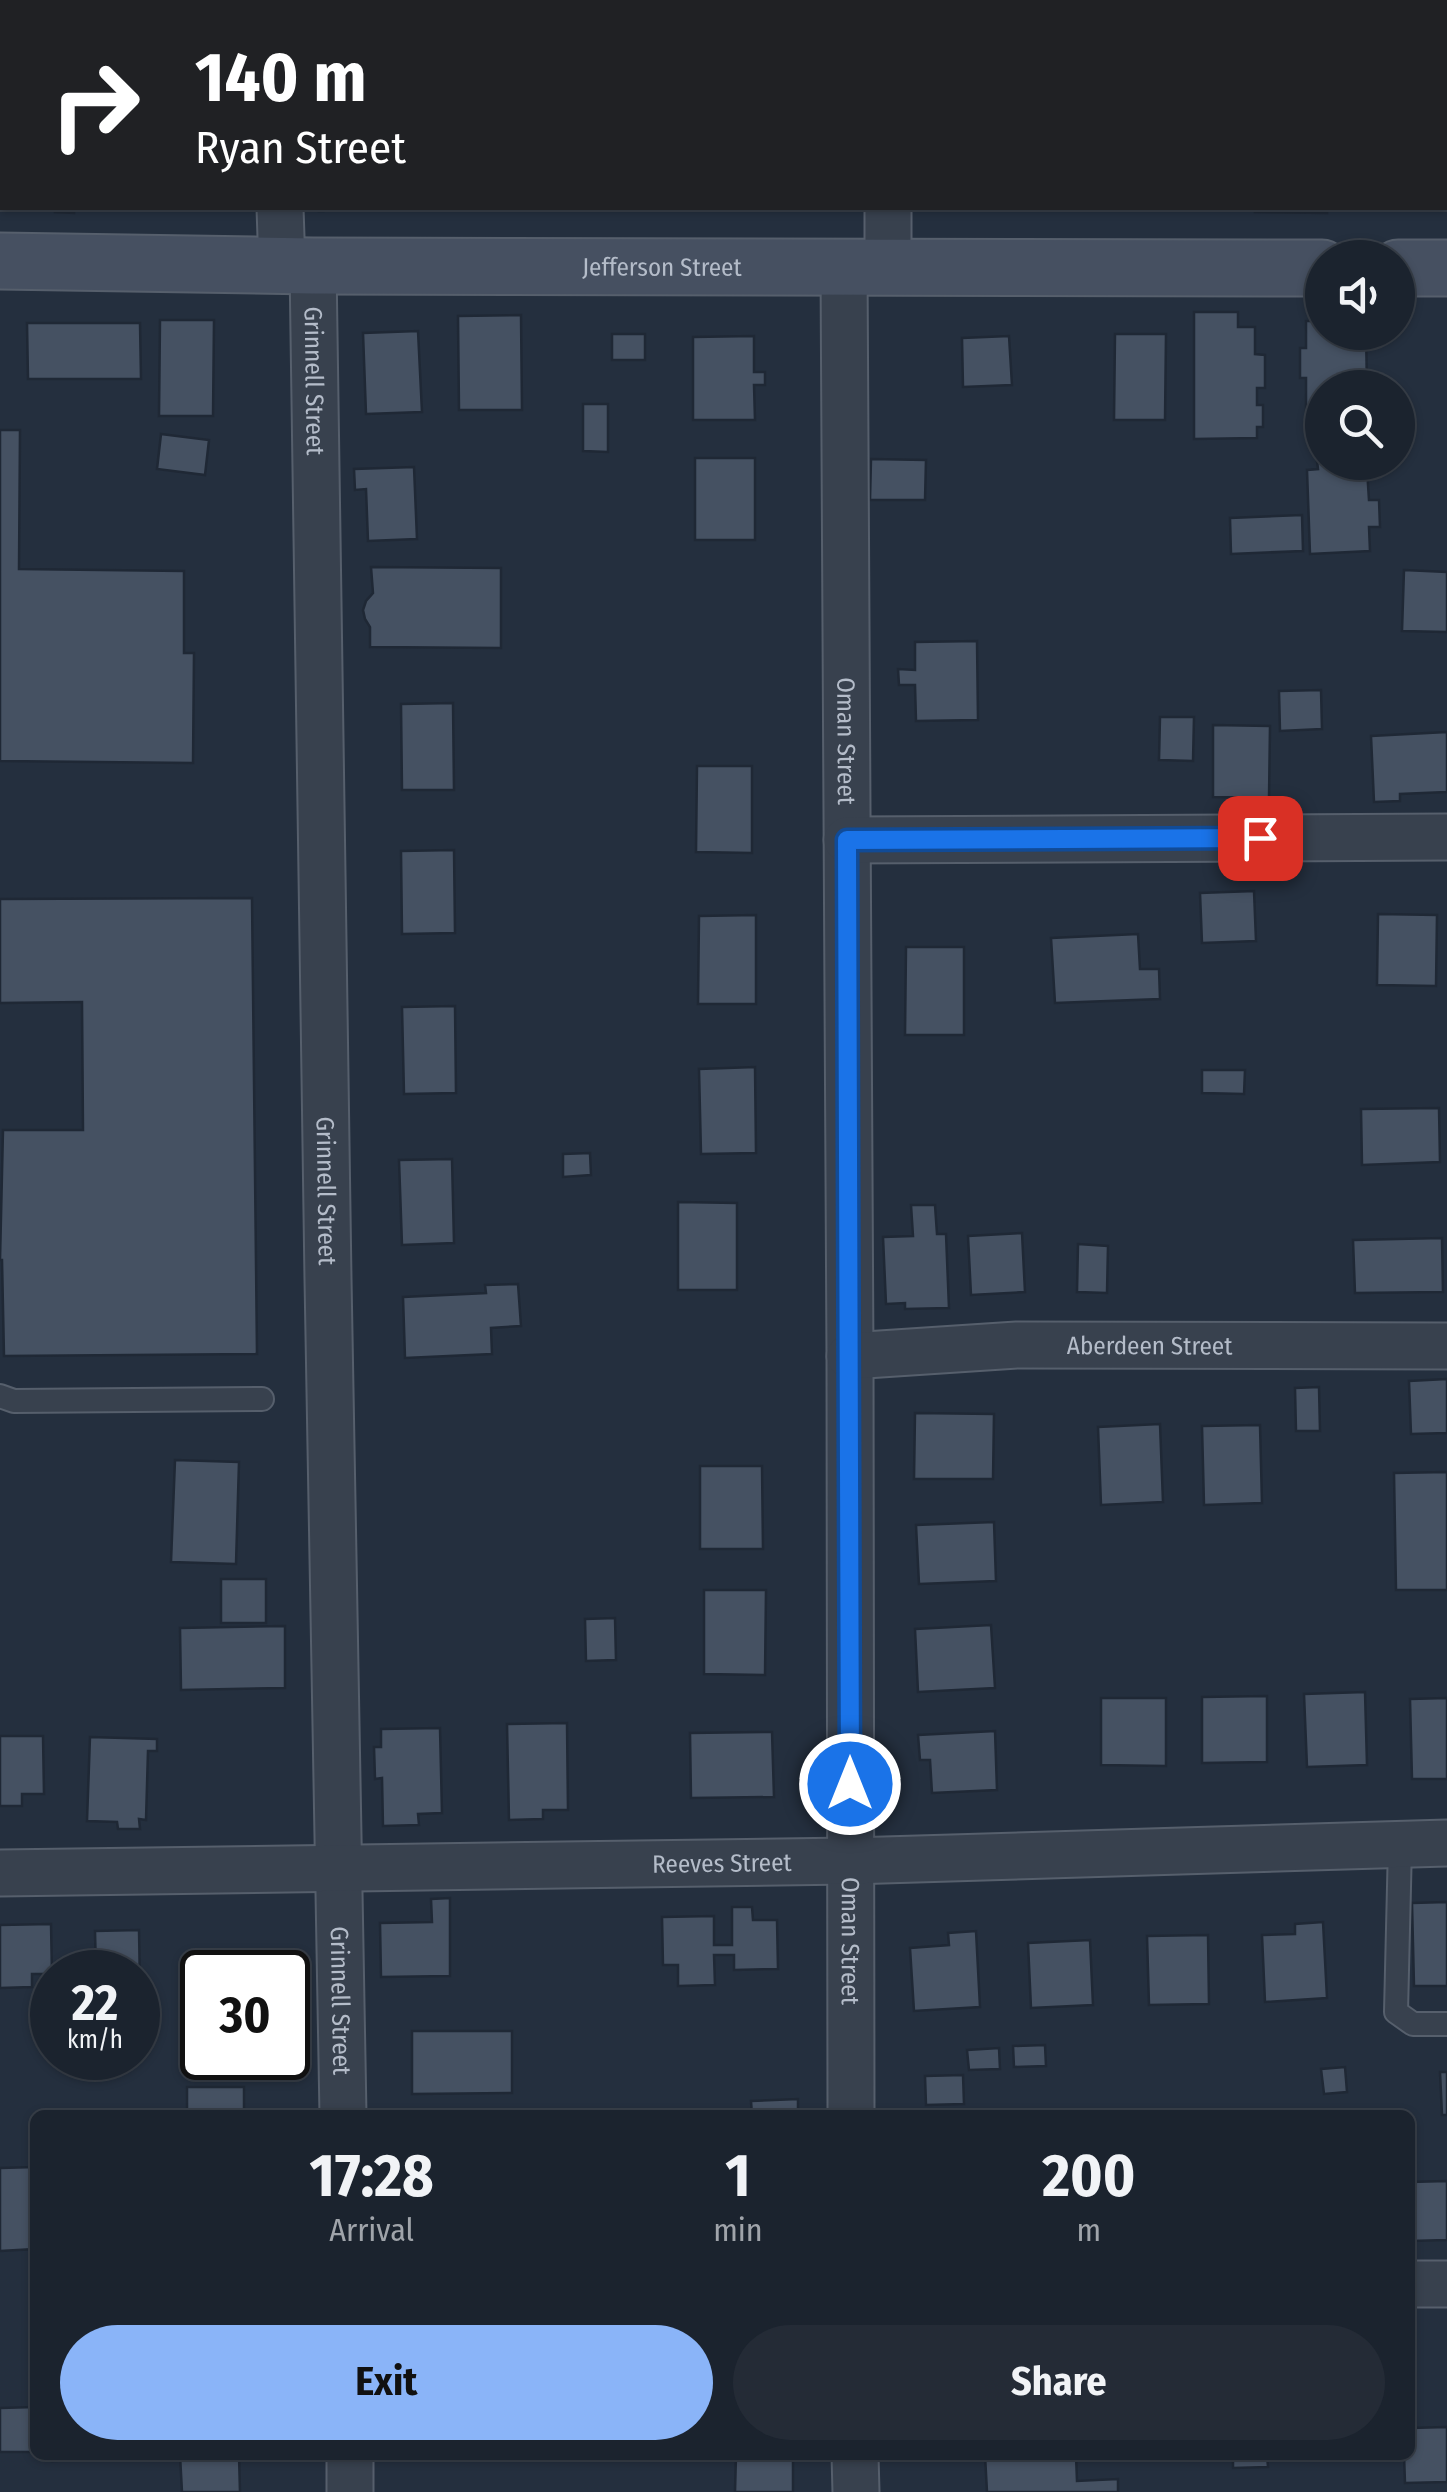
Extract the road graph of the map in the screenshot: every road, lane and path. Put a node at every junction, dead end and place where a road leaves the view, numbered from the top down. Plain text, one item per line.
1 (281, 210) edge
2 (887, 210) edge
3 (0, 260) edge
4 (297, 266) junction
5 (866, 267) junction
6 (1305, 268) edge
7 (1415, 268) edge
8 (1447, 268) edge
9 (1447, 837) edge
10 (847, 840) junction
11 (1447, 1346) edge
12 (850, 1356) junction
13 (0, 1396) edge
14 (262, 1399) dead end
15 (1447, 1843) edge
16 (1400, 1845) junction
17 (850, 1862) junction
18 (338, 1870) junction
19 (0, 1874) edge
20 (1447, 2024) edge
21 (343, 2110) edge
22 (851, 2110) edge
23 (1415, 2284) edge
24 (1447, 2284) edge
25 (350, 2460) edge
26 (855, 2460) edge
27 (350, 2492) edge
28 (856, 2492) edge

1 - 4 street, Grinnell Street
2 - 5 street, Oman Street
3 - 4 main road, Jefferson Street
4 - 5 main road, Jefferson Street
4 - 18 street, Grinnell Street
5 - 6 main road, Jefferson Street
5 - 10 street, Oman Street
7 - 8 main road
9 - 10 street
10 - 12 street, Oman Street
11 - 12 street, Aberdeen Street
12 - 17 street, Oman Street
13 - 14 lane
15 - 16 street, Reeves Street
16 - 17 street, Reeves Street
16 - 20 lane
17 - 18 street, Reeves Street
17 - 22 street, Oman Street
18 - 19 street, Reeves Street
18 - 21 street, Grinnell Street
23 - 24 street
25 - 27 street
26 - 28 street

